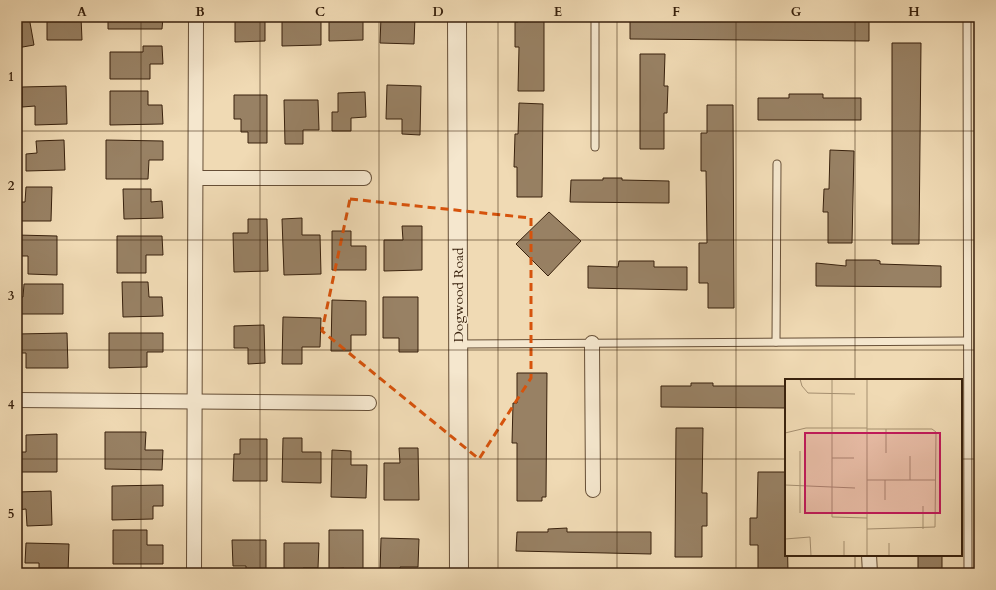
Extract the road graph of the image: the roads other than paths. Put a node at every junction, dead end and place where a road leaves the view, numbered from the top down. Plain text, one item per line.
1 (196, 17) edge
2 (457, 17) edge
3 (595, 17) edge
4 (967, 17) edge
5 (595, 147) dead end
6 (777, 164) dead end
7 (196, 178) junction
8 (364, 178) dead end
9 (967, 341) junction
10 (776, 342) junction
11 (592, 343) junction
12 (458, 344) junction
13 (17, 400) edge
14 (195, 400) junction
15 (369, 403) dead end
16 (593, 490) dead end
17 (869, 556) edge
18 (194, 573) edge
19 (459, 573) edge
20 (870, 573) edge
21 (968, 573) edge

1 - 7 street
2 - 12 street, Dogwood Road
3 - 5 lane
4 - 9 lane
6 - 10 lane
7 - 8 street
7 - 14 street
9 - 10 lane
9 - 21 lane
10 - 11 lane
11 - 12 lane
11 - 16 street
12 - 19 street, Dogwood Road
13 - 14 street
14 - 15 street
14 - 18 street
17 - 20 street

